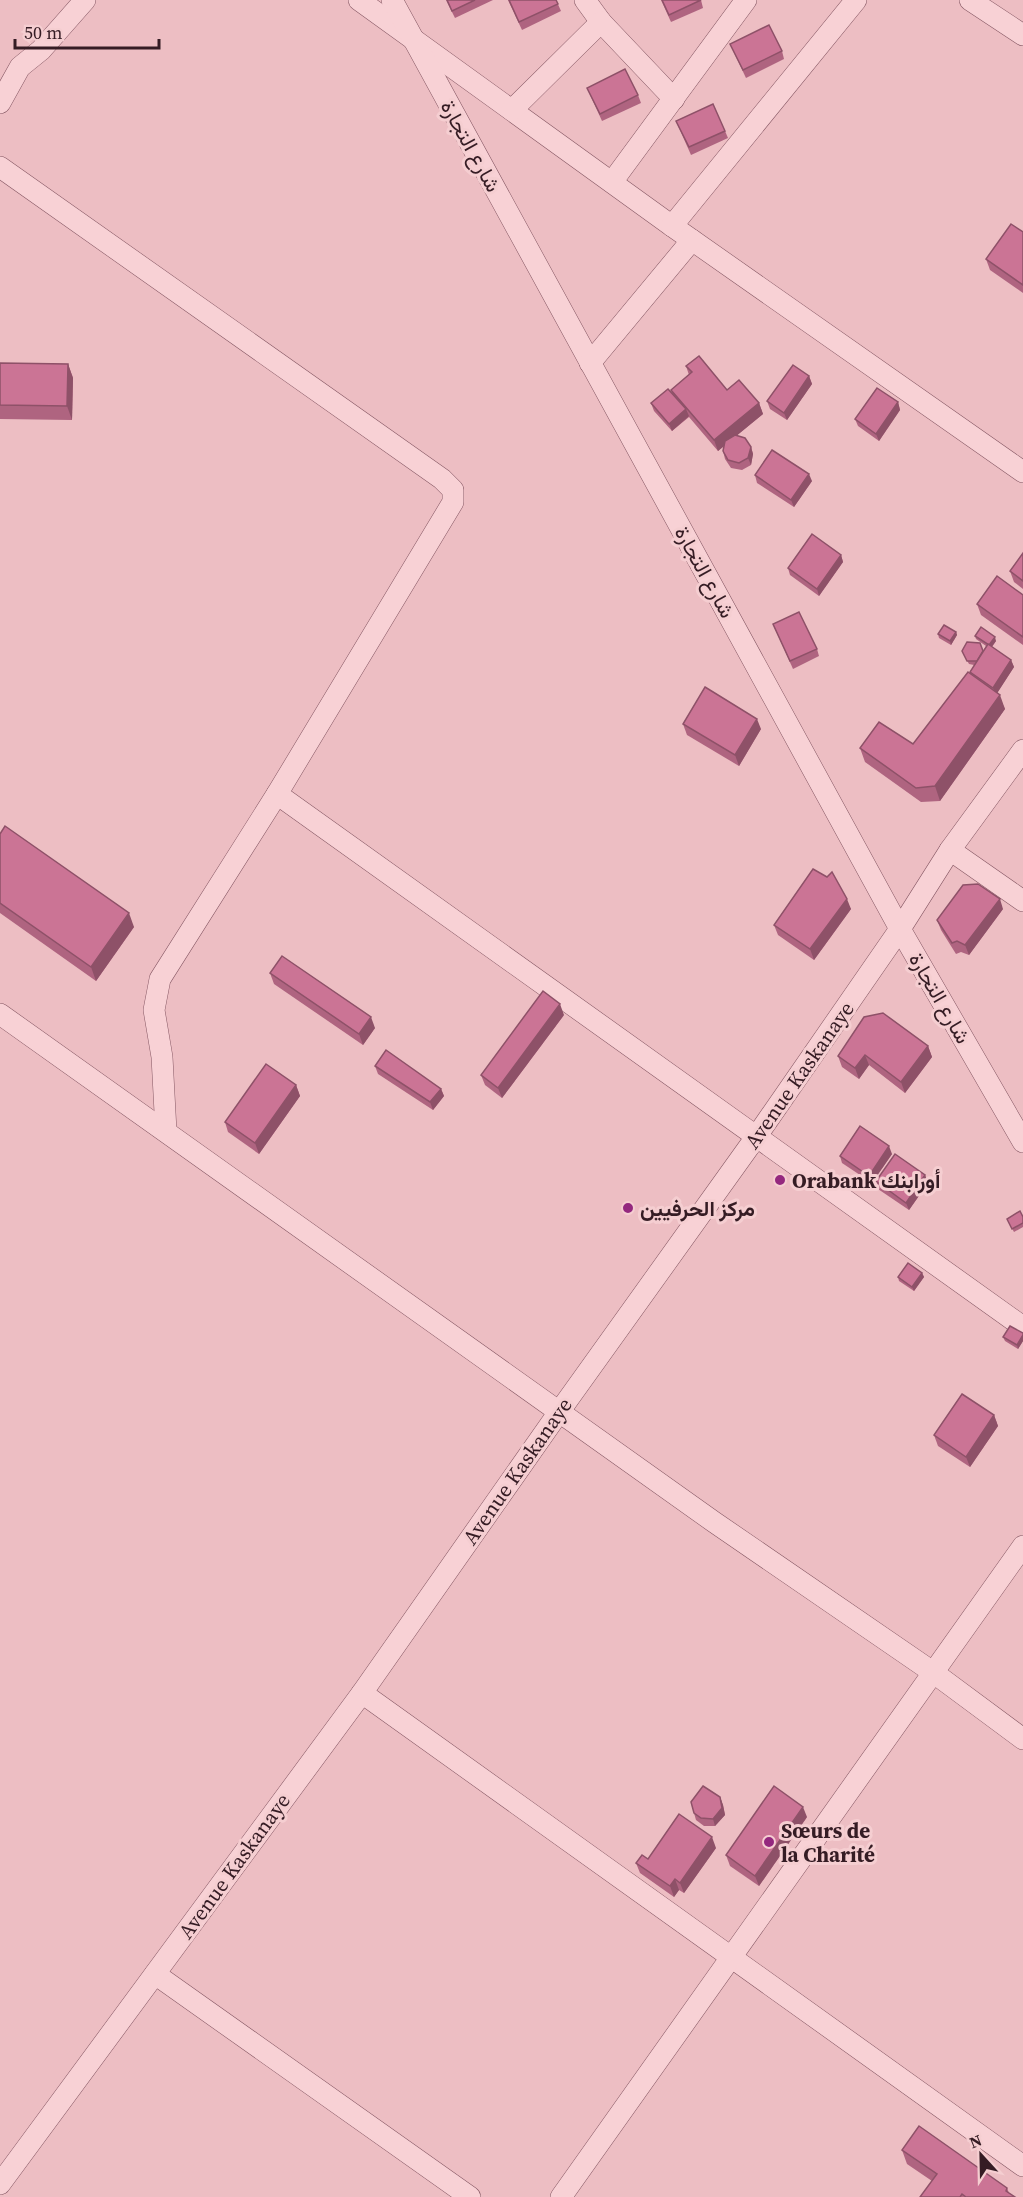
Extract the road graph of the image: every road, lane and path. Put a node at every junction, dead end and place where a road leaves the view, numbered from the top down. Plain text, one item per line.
1 (85, 0) edge
2 (359, 0) edge
3 (392, 0) edge
4 (585, 0) edge
5 (746, 0) edge
6 (856, 0) edge
7 (970, 0) edge
8 (601, 22) junction
9 (1023, 35) edge
10 (412, 38) junction
11 (674, 99) junction
12 (0, 103) edge
13 (512, 110) junction
14 (0, 167) edge
15 (612, 182) junction
16 (672, 226) junction
17 (692, 240) junction
18 (590, 363) junction
19 (1023, 472) edge
20 (1023, 750) edge
21 (277, 794) junction
22 (950, 850) junction
23 (1023, 902) edge
24 (900, 929) junction
25 (0, 1014) edge
26 (166, 1131) junction
27 (756, 1137) junction
28 (1023, 1142) edge
29 (1023, 1327) edge
30 (559, 1412) junction
31 (1023, 1546) edge
32 (934, 1673) junction
33 (362, 1693) junction
34 (1023, 1739) edge
35 (732, 1957) junction
36 (155, 1974) junction
37 (1023, 2166) edge
38 (0, 2184) edge
39 (470, 2197) edge
40 (561, 2197) edge

1 - 12 street
2 - 10 street
3 - 10 street, شارع التجارة
4 - 8 street
5 - 11 street
6 - 16 street
7 - 9 street
8 - 11 street
8 - 13 street
10 - 13 street
10 - 18 street, شارع التجارة
11 - 15 street
13 - 15 street
14 - 21 street
15 - 16 street
16 - 17 street
17 - 18 street
17 - 19 street
18 - 24 street, شارع التجارة
20 - 22 street, Avenue Kaskanaye
21 - 26 street
21 - 27 street
22 - 23 street
22 - 24 street, Avenue Kaskanaye
24 - 27 street, Avenue Kaskanaye
24 - 28 street, شارع التجارة
25 - 26 street
26 - 30 street
27 - 29 street
27 - 30 street, Avenue Kaskanaye
30 - 32 street
30 - 33 street, Avenue Kaskanaye
31 - 32 street
32 - 34 street
32 - 35 street
33 - 35 street
33 - 36 street, Avenue Kaskanaye
35 - 37 street
35 - 40 street
36 - 38 street, Avenue Kaskanaye
36 - 39 street

